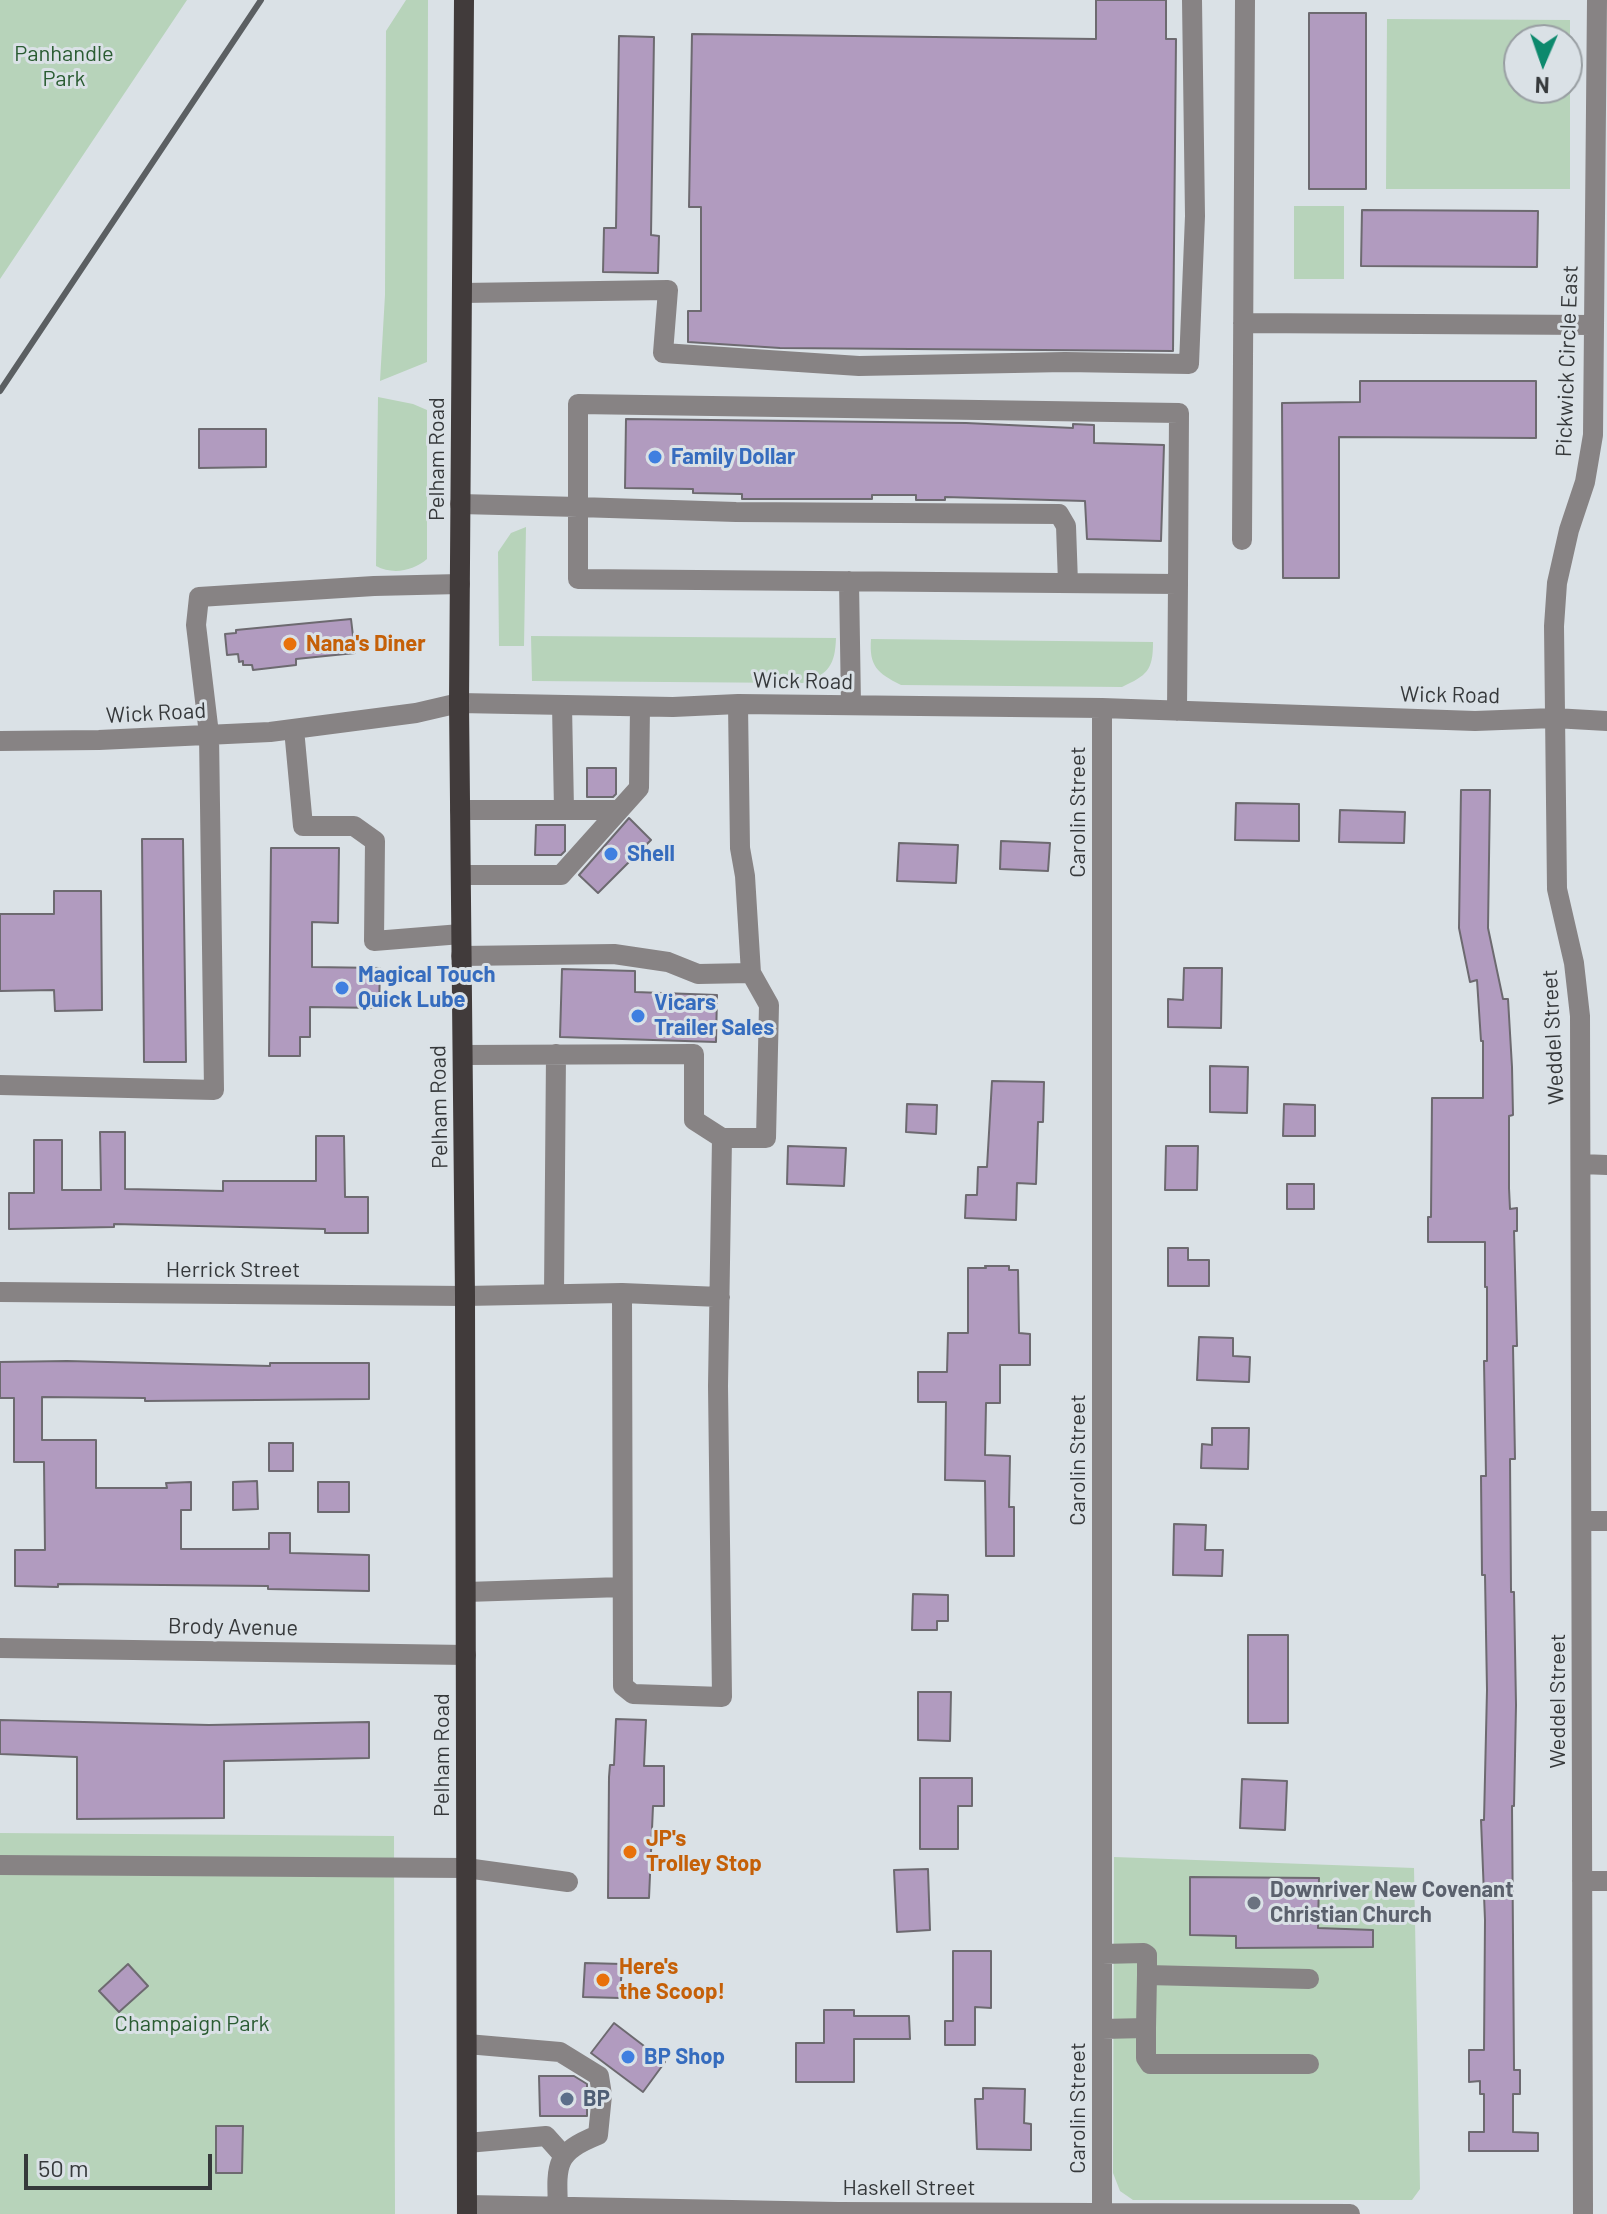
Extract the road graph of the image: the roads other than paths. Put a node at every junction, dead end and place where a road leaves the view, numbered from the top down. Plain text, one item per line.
1 (464, 0) edge
2 (1192, 0) edge
3 (1245, 0) edge
4 (1597, 0) edge
5 (1602, 36) edge
6 (462, 293) junction
7 (1598, 314) edge
8 (1243, 323) junction
9 (1600, 362) edge
10 (460, 504) junction
11 (578, 507) junction
12 (1242, 540) dead end
13 (849, 581) junction
14 (1068, 583) junction
15 (460, 584) junction
16 (1178, 584) junction
17 (459, 703) junction
18 (738, 704) junction
19 (562, 705) junction
20 (851, 705) junction
21 (640, 707) junction
22 (1102, 708) junction
23 (1177, 711) junction
24 (1554, 718) junction
25 (1607, 721) edge
26 (294, 729) junction
27 (209, 734) junction
28 (0, 741) edge
29 (460, 810) junction
30 (564, 810) junction
31 (619, 810) junction
32 (461, 875) junction
33 (461, 934) junction
34 (461, 956) junction
35 (751, 973) junction
36 (556, 1054) junction
37 (463, 1055) junction
38 (0, 1085) edge
39 (722, 1138) junction
40 (1581, 1164) junction
41 (1607, 1165) edge
42 (0, 1292) edge
43 (622, 1293) junction
44 (554, 1294) junction
45 (465, 1296) junction
46 (720, 1297) junction
47 (1582, 1521) junction
48 (1607, 1521) edge
49 (622, 1587) junction
50 (466, 1592) junction
51 (0, 1648) edge
52 (466, 1655) junction
53 (0, 1865) edge
54 (466, 1868) junction
55 (1582, 1881) junction
56 (1607, 1881) edge
57 (568, 1882) dead end
58 (1102, 1954) junction
59 (1147, 1975) junction
60 (1309, 1979) dead end
61 (1146, 2028) junction
62 (1102, 2029) junction
63 (467, 2044) junction
64 (1309, 2064) dead end
65 (467, 2143) junction
66 (563, 2155) junction
67 (558, 2206) junction
68 (467, 2210) edge
69 (658, 2211) edge
70 (1102, 2212) junction
71 (838, 2213) edge
72 (1200, 2213) edge
73 (1350, 2214) edge
74 (1583, 2214) edge

1 - 6 main road, Pelham Road
2 - 6 street
3 - 8 street
4 - 5 street, Pickwick Circle East
5 - 7 street, Pickwick Circle East
6 - 10 main road, Pelham Road
7 - 8 street
7 - 9 street, Pickwick Circle East
8 - 12 street
9 - 24 street, Pickwick Circle East
10 - 11 street
10 - 15 main road, Pelham Road
11 - 13 street
11 - 14 street
11 - 16 street
13 - 14 street
13 - 20 street
14 - 16 street
15 - 17 main road, Pelham Road
15 - 27 street
16 - 23 street
17 - 19 street, Wick Road
17 - 26 street, Wick Road
17 - 29 main road, Pelham Road
18 - 20 street, Wick Road
18 - 21 street, Wick Road
18 - 35 street
19 - 21 street, Wick Road
19 - 30 street
20 - 22 street, Wick Road
21 - 31 street
22 - 23 street, Wick Road
22 - 58 street, Carolin Street
23 - 24 street, Wick Road
24 - 25 street, Wick Road
24 - 40 street, Weddel Street
26 - 27 street, Wick Road
26 - 33 street
27 - 28 street, Wick Road
27 - 38 street
29 - 30 street
29 - 32 main road, Pelham Road
30 - 31 street
31 - 32 street
32 - 33 main road, Pelham Road
33 - 34 main road, Pelham Road
34 - 35 street
34 - 37 main road, Pelham Road
35 - 39 street
36 - 37 street
36 - 39 street
36 - 44 street
37 - 45 main road, Pelham Road
39 - 46 street
40 - 41 street
40 - 47 street, Weddel Street
42 - 45 street, Herrick Street
43 - 44 street, Herrick Street
43 - 46 street, Herrick Street
43 - 49 street
44 - 45 street, Herrick Street
45 - 50 main road, Pelham Road
46 - 49 street
47 - 48 street
47 - 55 street, Weddel Street
49 - 50 street
50 - 52 main road, Pelham Road
51 - 52 street, Brody Avenue
52 - 54 main road, Pelham Road
53 - 54 street
54 - 57 street
54 - 63 main road, Pelham Road
55 - 56 street
55 - 74 street, Weddel Street
58 - 59 street
58 - 62 street, Carolin Street
59 - 60 street
59 - 61 street
61 - 62 street
61 - 64 street
62 - 70 street, Carolin Street
63 - 65 main road, Pelham Road
63 - 66 street
65 - 66 street
65 - 68 main road, Pelham Road
66 - 67 street
67 - 68 street, Haskell Street
67 - 69 street, Haskell Street
69 - 71 street, Haskell Street
70 - 71 street, Haskell Street
70 - 72 street, Haskell Street
72 - 73 street, Haskell Street

